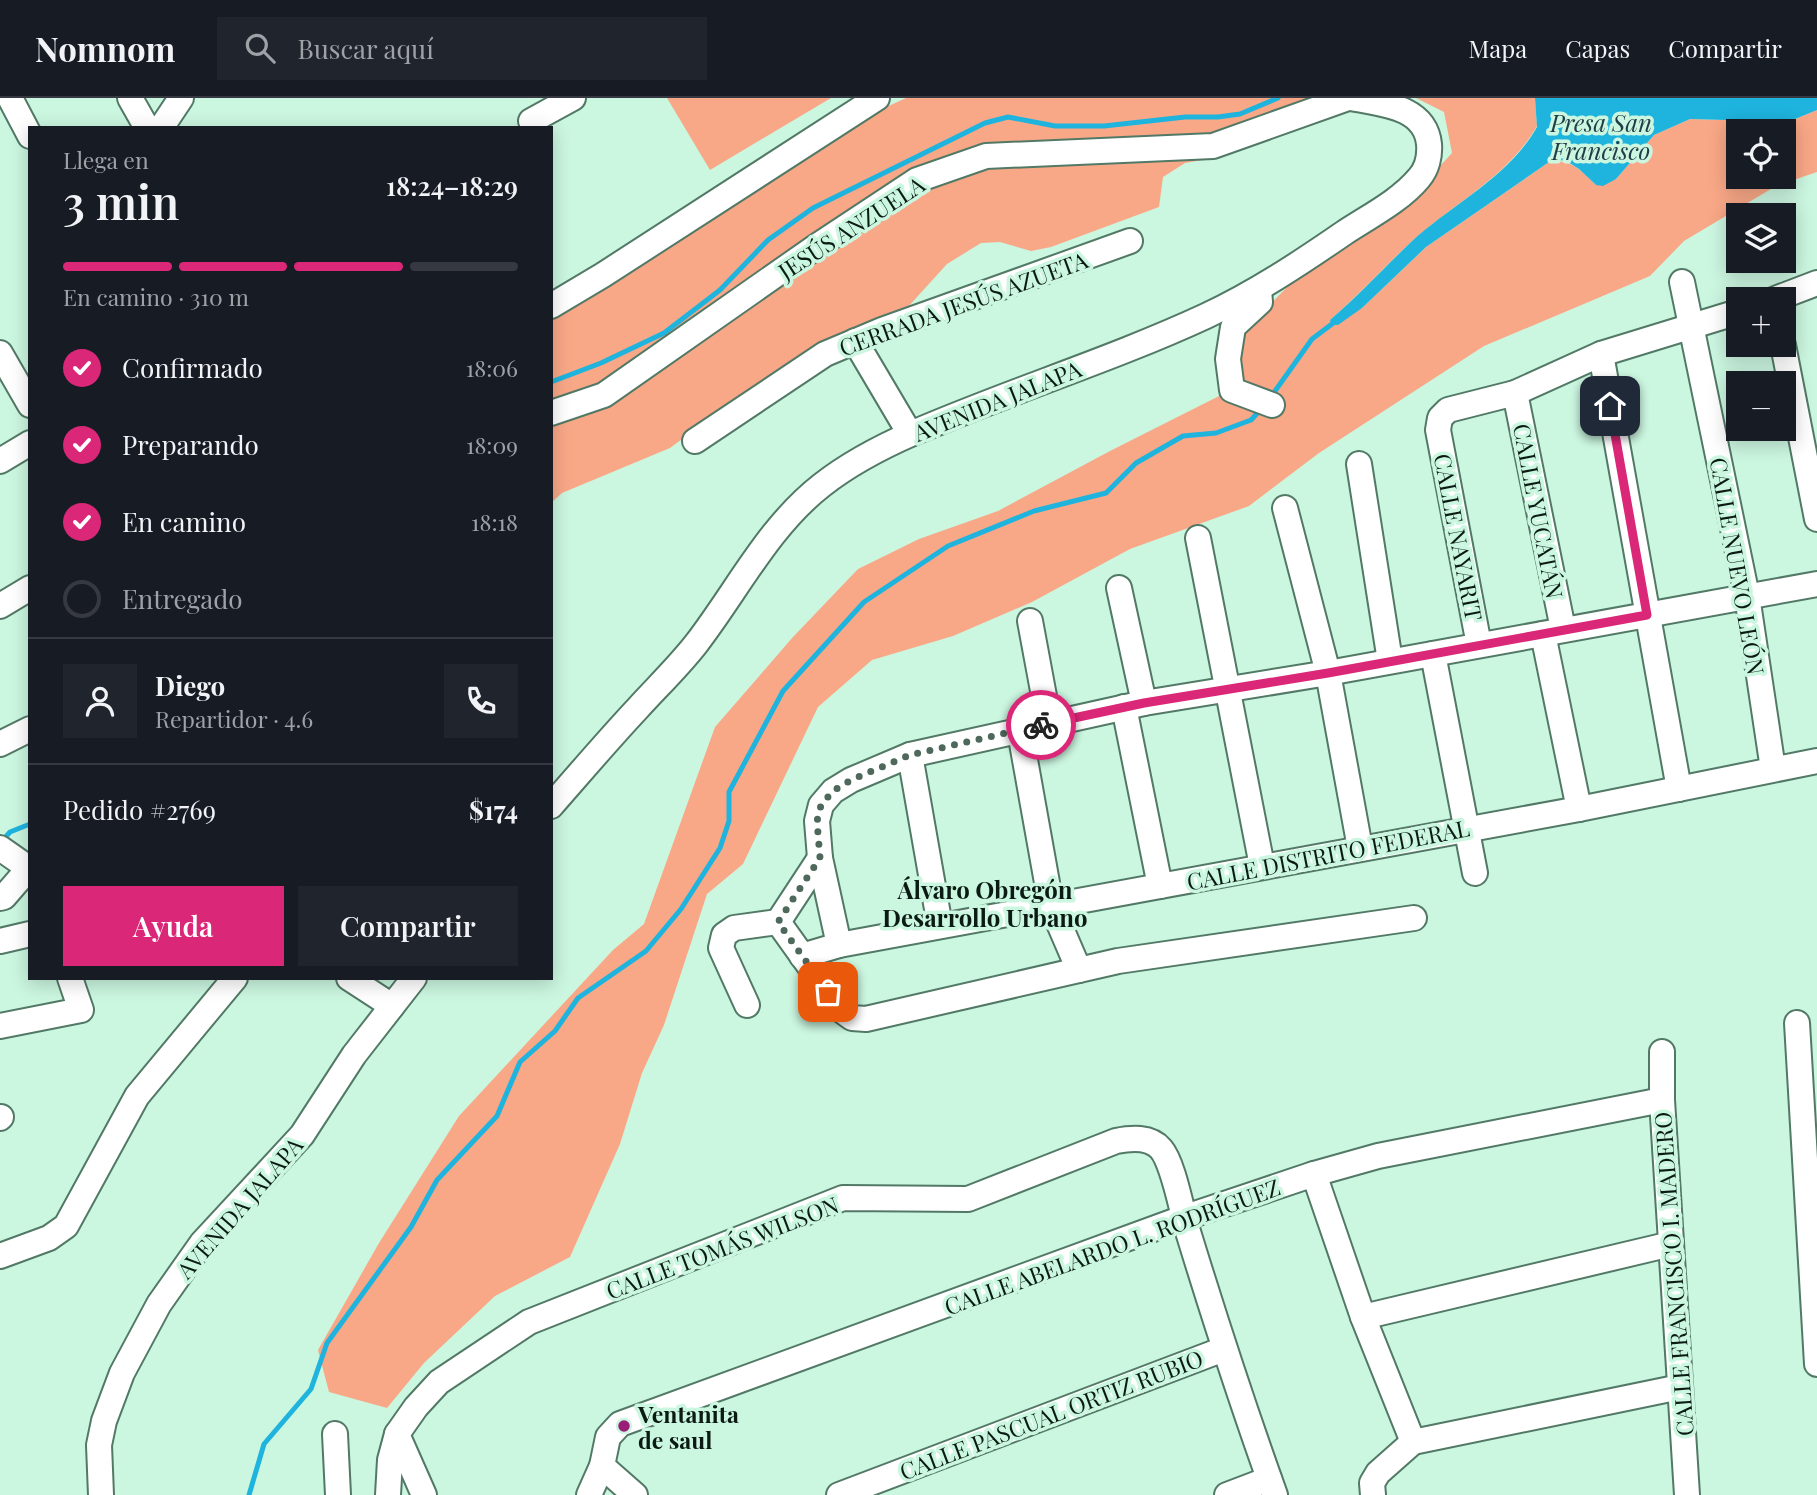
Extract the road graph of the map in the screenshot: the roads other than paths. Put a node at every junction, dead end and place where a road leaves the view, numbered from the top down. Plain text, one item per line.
1 (10, 98) edge
2 (130, 98) edge
3 (181, 98) edge
4 (573, 98) edge
5 (877, 98) edge
6 (1350, 98) edge
7 (531, 121) dead end
8 (146, 126) edge
9 (162, 126) edge
10 (28, 132) edge
11 (1130, 241) dead end
12 (1682, 282) dead end
13 (1817, 284) edge
14 (1259, 289) junction
15 (1796, 292) edge
16 (553, 305) edge
17 (1726, 316) edge
18 (1692, 327) junction
19 (855, 341) junction
20 (0, 353) edge
21 (1601, 354) junction
22 (1787, 357) edge
23 (1516, 393) junction
24 (28, 402) edge
25 (1272, 405) dead end
26 (553, 412) edge
27 (1808, 426) edge
28 (910, 434) junction
29 (695, 441) dead end
30 (28, 444) edge
31 (0, 461) edge
32 (1359, 464) dead end
33 (1285, 508) dead end
34 (1817, 519) edge
35 (1198, 538) dead end
36 (1817, 584) edge
37 (1119, 588) dead end
38 (28, 590) edge
39 (1747, 596) junction
40 (0, 606) edge
41 (1647, 615) junction
42 (1030, 621) dead end
43 (1553, 631) junction
44 (1479, 645) junction
45 (1433, 654) junction
46 (1390, 662) junction
47 (1328, 673) junction
48 (1228, 689) junction
49 (1134, 705) junction
50 (1049, 723) junction
51 (28, 730) edge
52 (1020, 732) junction
53 (0, 744) edge
54 (910, 755) junction
55 (1817, 761) edge
56 (1773, 769) junction
57 (1679, 789) junction
58 (553, 804) edge
59 (1579, 809) junction
60 (1466, 828) junction
61 (0, 848) edge
62 (1360, 848) junction
63 (820, 858) junction
64 (28, 866) edge
65 (1262, 866) junction
66 (28, 868) edge
67 (1475, 873) dead end
68 (1160, 886) junction
69 (0, 898) edge
70 (1051, 905) junction
71 (1414, 918) dead end
72 (778, 922) junction
73 (940, 926) junction
74 (28, 934) edge
75 (0, 941) edge
76 (839, 945) junction
77 (802, 956) junction
78 (1079, 970) junction
79 (71, 980) edge
80 (233, 980) edge
81 (352, 980) edge
82 (412, 980) edge
83 (747, 1005) dead end
84 (392, 1006) junction
85 (1797, 1023) dead end
86 (0, 1026) edge
87 (1662, 1052) dead end
88 (1662, 1100) junction
89 (1314, 1174) junction
90 (1184, 1219) junction
91 (1671, 1244) junction
92 (3, 1259) edge
93 (1363, 1317) junction
94 (1224, 1349) junction
95 (1817, 1364) edge
96 (1680, 1387) junction
97 (335, 1434) dead end
98 (397, 1434) junction
99 (1413, 1443) junction
100 (602, 1466) junction
101 (1272, 1487) edge
102 (101, 1495) edge
103 (338, 1495) edge
104 (388, 1495) edge
105 (424, 1495) edge
106 (589, 1495) edge
107 (635, 1495) edge
108 (839, 1495) edge
109 (1227, 1495) edge
110 (1373, 1495) edge
111 (1687, 1495) edge

1 - 10 street
2 - 8 street
3 - 9 street
4 - 7 street
5 - 16 street
6 - 14 street, AVENIDA JALAPA
6 - 26 street, JESÚS ANZUELA
11 - 19 street, CERRADA JESÚS AZUETA
12 - 18 street, CALLE NUEVO LEÓN
13 - 15 street
14 - 25 street
14 - 28 street, AVENIDA JALAPA
17 - 18 street
18 - 21 street
18 - 39 street, CALLE NUEVO LEÓN
19 - 28 street
19 - 29 street, CERRADA JESÚS AZUETA
20 - 24 street
21 - 23 street
21 - 41 street
22 - 27 street
23 - 43 street, CALLE YUCATÁN
23 - 44 street, CALLE NAYARIT
27 - 34 street
28 - 58 street, AVENIDA JALAPA
30 - 31 street
32 - 46 street
33 - 47 street
35 - 48 street
36 - 39 street
37 - 49 street
38 - 40 street
39 - 41 street
39 - 56 street, CALLE NUEVO LEÓN
41 - 43 street
41 - 57 street
42 - 50 street
43 - 44 street
43 - 59 street, CALLE YUCATÁN
44 - 45 street
45 - 46 street
45 - 60 street
46 - 47 street
47 - 48 street
47 - 62 street
48 - 49 street
48 - 65 street
49 - 50 street
49 - 68 street
50 - 52 street
51 - 53 street
52 - 54 street
52 - 70 street
54 - 63 street
54 - 73 street
55 - 56 street, CALLE DISTRITO FEDERAL
56 - 57 street, CALLE DISTRITO FEDERAL
57 - 59 street, CALLE DISTRITO FEDERAL
59 - 60 street, CALLE DISTRITO FEDERAL
60 - 62 street, CALLE DISTRITO FEDERAL
60 - 67 street
61 - 64 street
62 - 65 street, CALLE DISTRITO FEDERAL
63 - 72 street
63 - 76 street
65 - 68 street, CALLE DISTRITO FEDERAL
66 - 69 street
68 - 70 street, CALLE DISTRITO FEDERAL
70 - 73 street, CALLE DISTRITO FEDERAL
70 - 78 street
71 - 78 street
72 - 77 street
72 - 83 street
73 - 76 street, CALLE DISTRITO FEDERAL
74 - 75 street
76 - 77 street, CALLE DISTRITO FEDERAL
77 - 78 street
79 - 86 street
80 - 92 street
81 - 84 street
82 - 84 street, AVENIDA JALAPA
84 - 102 street, AVENIDA JALAPA
85 - 95 street
87 - 88 street, CALLE FRANCISCO I. MADERO
88 - 89 street, CALLE ABELARDO L. RODRÍGUEZ
88 - 91 street, CALLE FRANCISCO I. MADERO
89 - 90 street, CALLE ABELARDO L. RODRÍGUEZ
89 - 93 street
90 - 94 street
90 - 98 street, CALLE TOMÁS WILSON
90 - 100 street, CALLE ABELARDO L. RODRÍGUEZ
91 - 93 street
91 - 96 street, CALLE FRANCISCO I. MADERO
93 - 99 street
94 - 101 street
94 - 108 street, CALLE PASCUAL ORTIZ RUBIO
96 - 99 street
96 - 111 street, CALLE FRANCISCO I. MADERO
97 - 103 street
98 - 104 street, CALLE TOMÁS WILSON
98 - 105 street
99 - 110 street
100 - 106 street, CALLE ABELARDO L. RODRÍGUEZ
100 - 107 street
101 - 109 street

